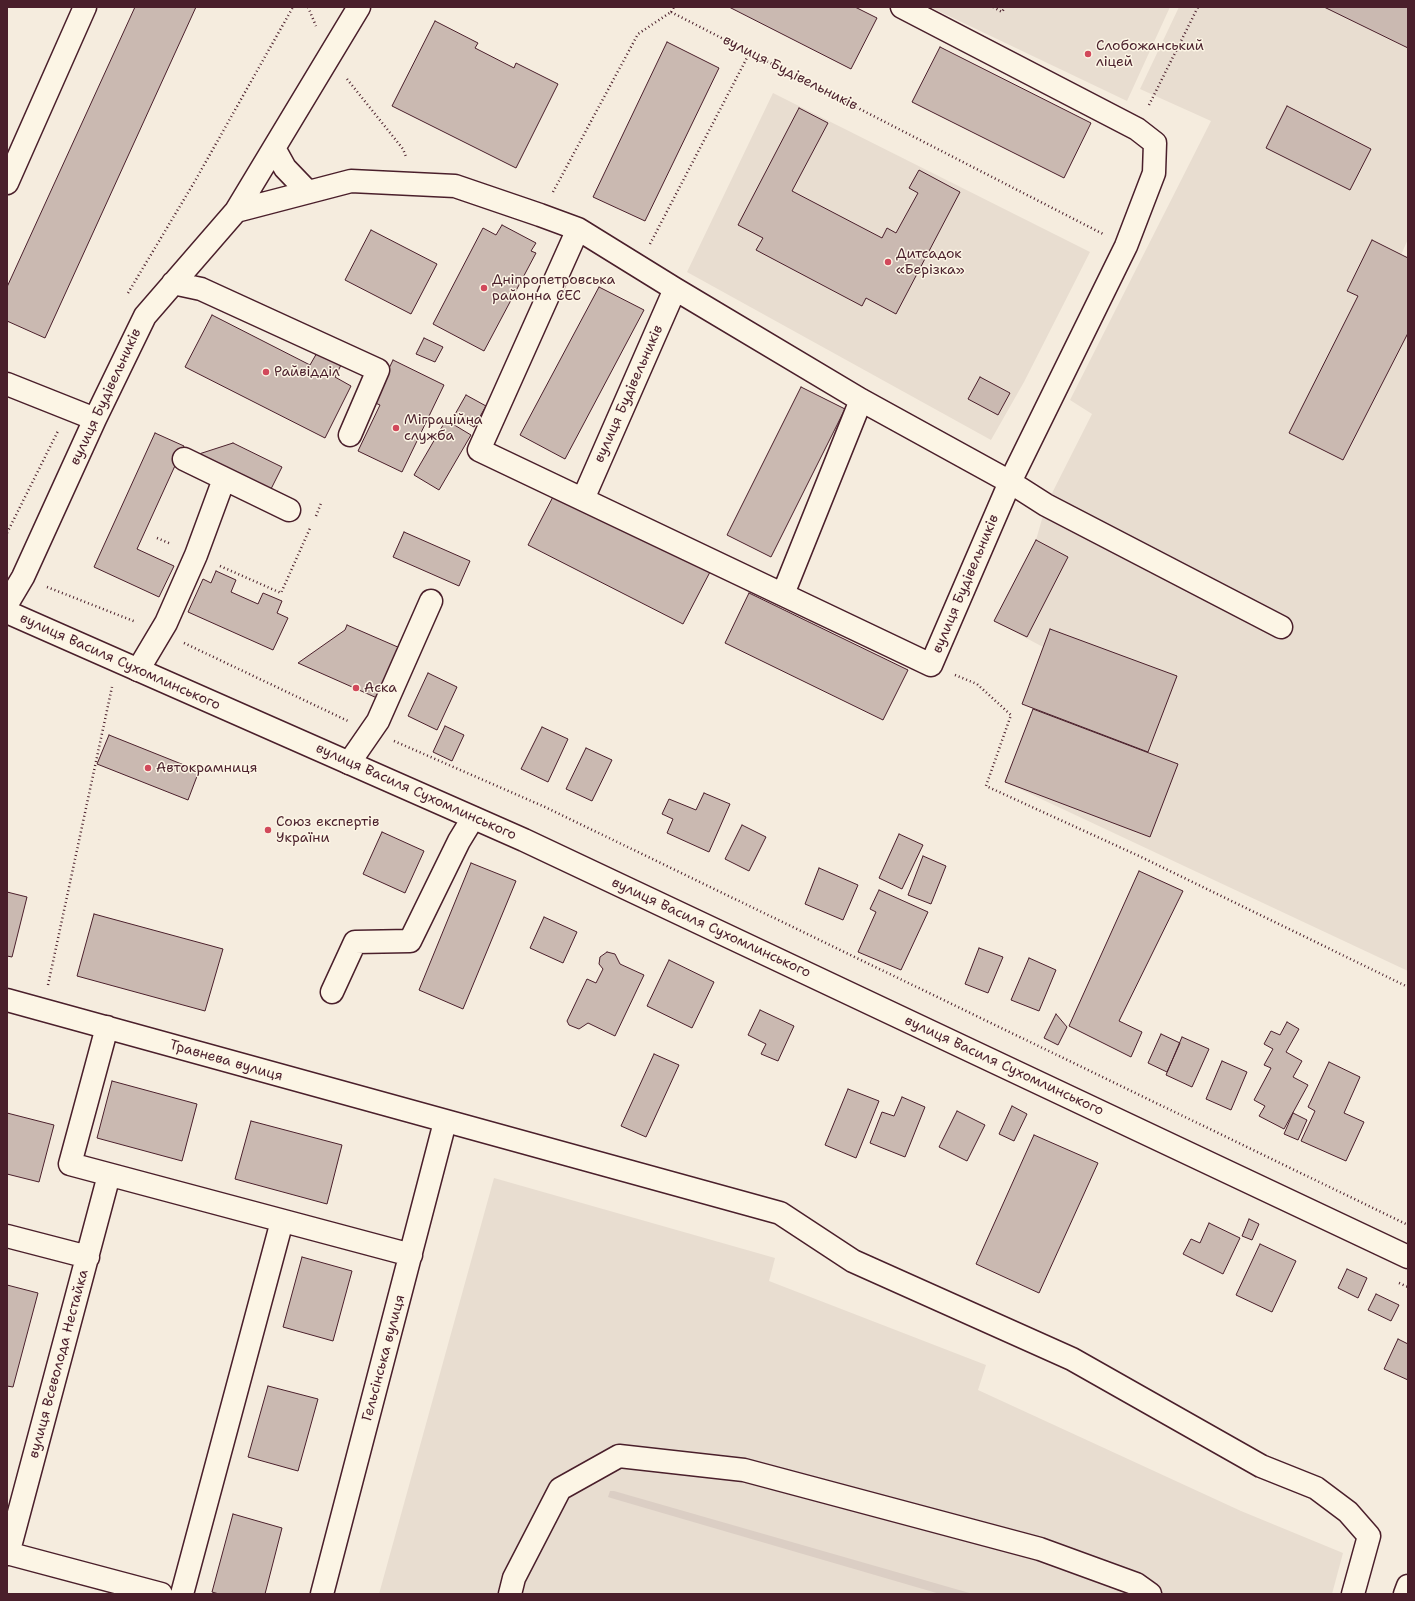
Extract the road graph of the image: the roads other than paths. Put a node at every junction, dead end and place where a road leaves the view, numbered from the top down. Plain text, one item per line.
1 (85, 7) edge
2 (359, 7) edge
3 (902, 7) edge
4 (274, 148) junction
5 (7, 183) edge
6 (308, 192) junction
7 (236, 211) junction
8 (578, 228) junction
9 (173, 283) junction
10 (675, 289) junction
11 (7, 384) edge
12 (861, 400) junction
13 (95, 419) junction
14 (350, 435) dead end
15 (184, 459) dead end
16 (224, 479) junction
17 (1010, 482) junction
18 (583, 499) junction
19 (289, 510) dead end
20 (783, 594) junction
21 (431, 601) dead end
22 (7, 604) edge
23 (7, 612) edge
24 (1282, 627) dead end
25 (138, 670) junction
26 (349, 763) junction
27 (473, 818) junction
28 (332, 992) dead end
29 (7, 1000) edge
30 (107, 1027) junction
31 (445, 1122) junction
32 (110, 1175) junction
33 (282, 1221) junction
34 (7, 1236) edge
35 (411, 1255) junction
36 (88, 1257) junction
37 (1408, 1257) edge
38 (8, 1554) edge
39 (1408, 1586) edge
40 (161, 1594) edge
41 (182, 1594) edge
42 (322, 1594) edge
43 (510, 1594) edge
44 (1150, 1594) edge
45 (1353, 1594) edge
46 (1405, 1594) edge

1 - 5 street
2 - 4 street, вулиця Будівельників
3 - 17 street, вулиця Будівельників
4 - 6 street
4 - 7 street, вулиця Будівельників
6 - 7 street
6 - 8 street
7 - 9 street, вулиця Будівельників
8 - 10 street
8 - 18 street, вулиця Будівельників
9 - 13 street, вулиця Будівельників
9 - 14 street
10 - 12 street
10 - 18 street, вулиця Будівельників
11 - 13 street
12 - 17 street
12 - 20 street
13 - 22 street, вулиця Будівельників
15 - 16 street
16 - 19 street
16 - 25 street
17 - 20 street, вулиця Будівельників
17 - 24 street
18 - 20 street, вулиця Будівельників
21 - 26 street
23 - 25 street, вулиця Василя Сухомлинського
25 - 26 street, вулиця Василя Сухомлинського
26 - 27 street, вулиця Василя Сухомлинського
27 - 28 street
27 - 37 street, вулиця Василя Сухомлинського
29 - 30 street, Травнева вулиця
30 - 31 street, Травнева вулиця
30 - 32 street
31 - 35 street, Гельсінська вулиця
31 - 45 street, Травнева вулиця
32 - 33 street
32 - 36 street, вулиця Всеволода Нестайка
33 - 35 street
33 - 41 street
34 - 36 street
35 - 42 street, Гельсінська вулиця
36 - 38 street, вулиця Всеволода Нестайка
38 - 40 street
39 - 46 street
43 - 44 street

